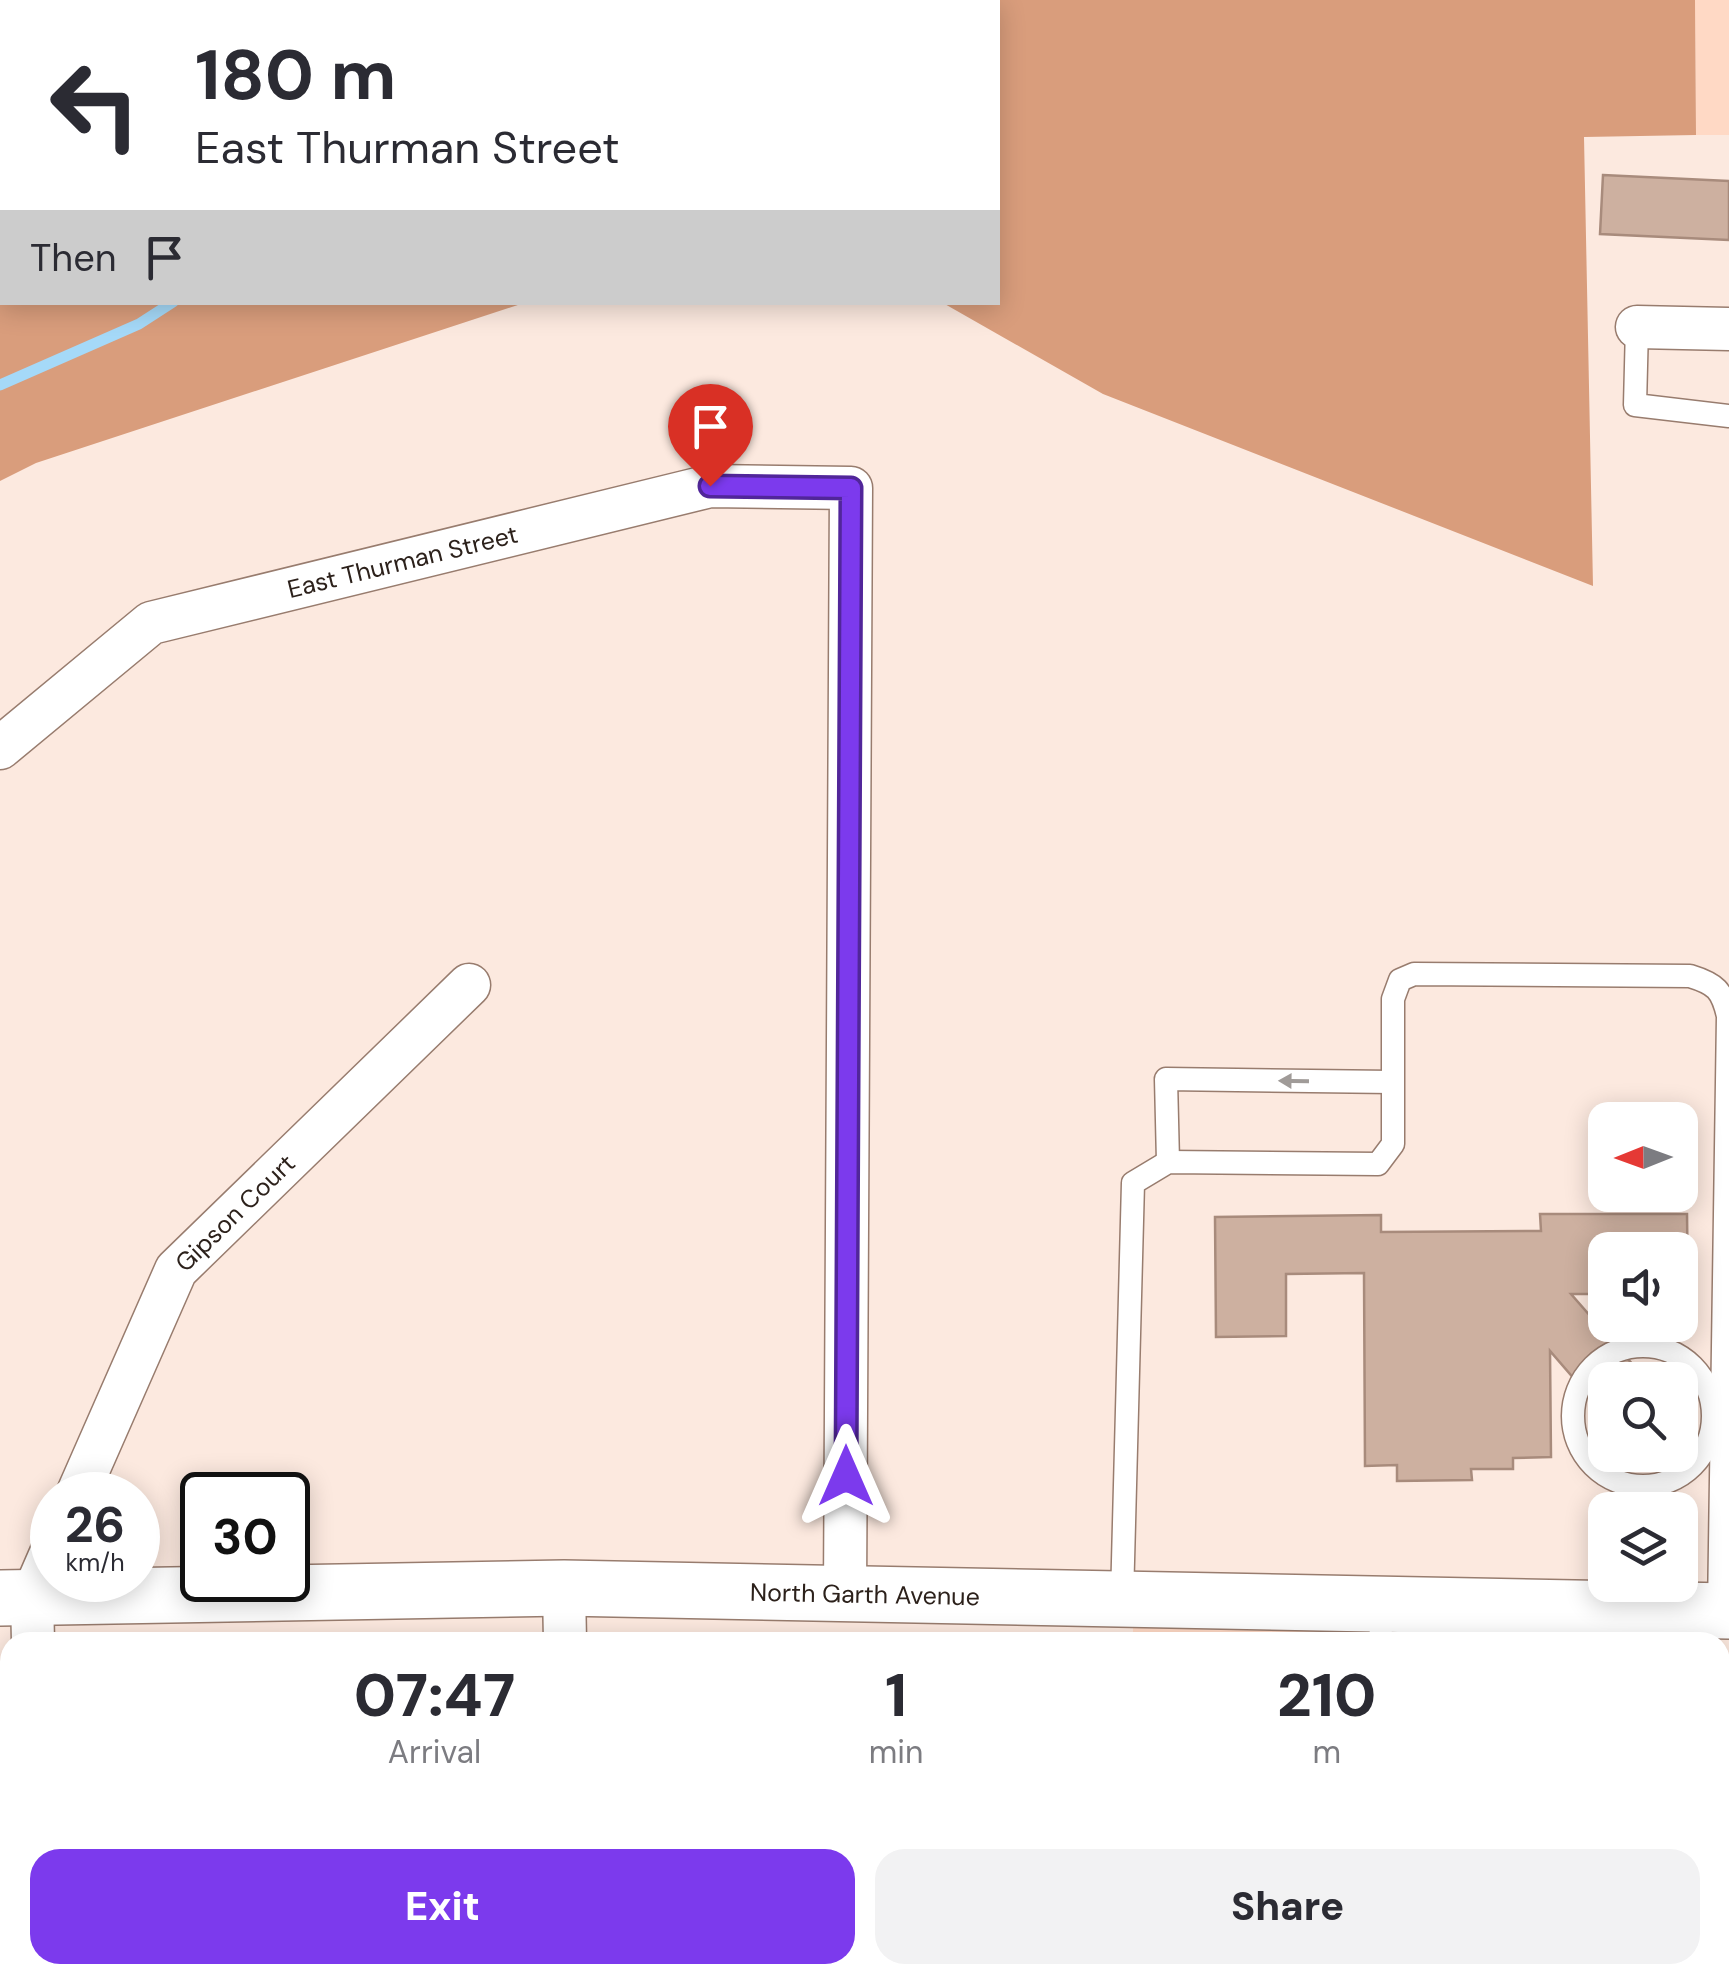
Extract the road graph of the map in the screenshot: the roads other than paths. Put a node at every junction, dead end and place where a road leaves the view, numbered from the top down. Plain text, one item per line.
1 (1638, 326) joint
2 (1729, 330) edge
3 (1729, 416) edge
4 (0, 748) edge
5 (469, 985) dead end
6 (1392, 1082) junction
7 (1168, 1162) junction
8 (1718, 1420) junction
9 (87, 1472) edge
10 (564, 1588) junction
11 (845, 1594) junction
12 (29, 1597) edge
13 (1122, 1600) junction
14 (1722, 1622) edge
15 (1380, 1624) edge
16 (564, 1632) edge

1 - 2 street
1 - 3 lane
4 - 11 street, East Thurman Street
5 - 9 street, Gipson Court
6 - 7 lane
6 -> 7 lane
6 - 8 lane
7 - 13 lane
8 - 8 lane
8 - 14 lane
10 - 11 street, North Garth Avenue
10 - 12 street, North Garth Avenue
10 - 16 street
11 - 13 street, North Garth Avenue
13 - 15 street, North Garth Avenue
14 - 15 street, North Garth Avenue

